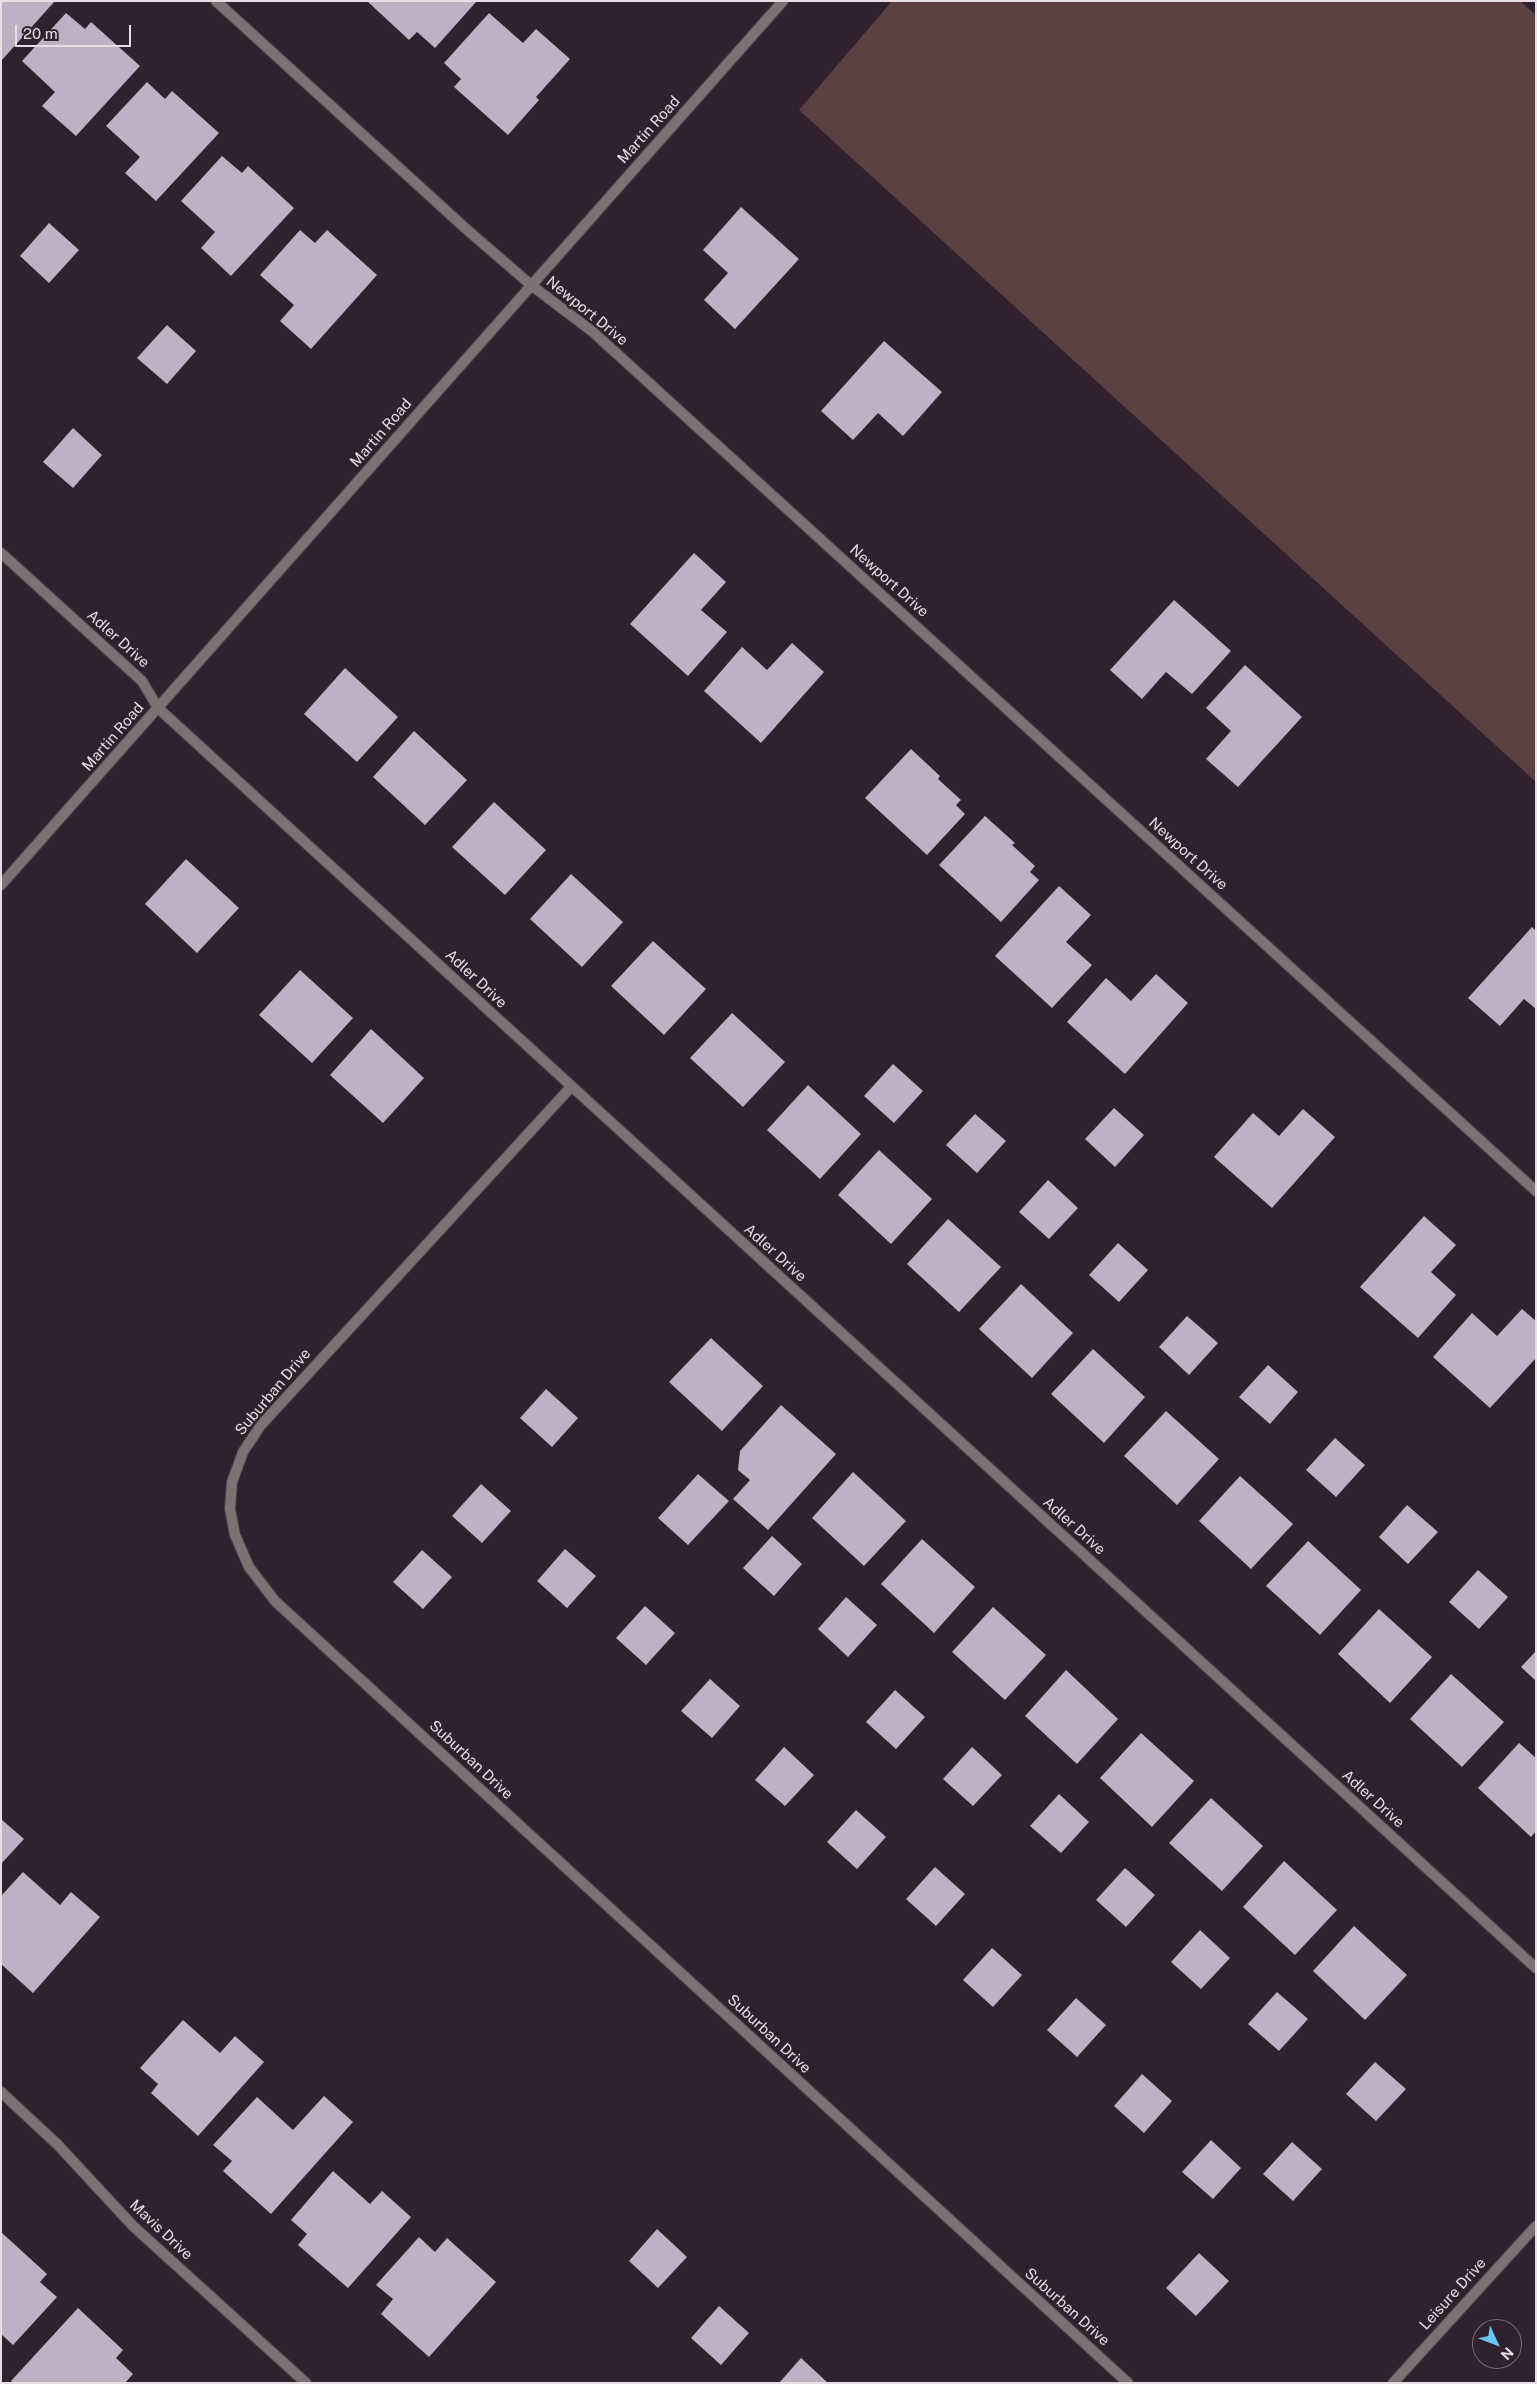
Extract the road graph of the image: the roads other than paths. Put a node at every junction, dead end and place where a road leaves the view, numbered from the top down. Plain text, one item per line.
1 (216, 1) edge
2 (784, 1) edge
3 (532, 285) junction
4 (1, 553) edge
5 (158, 708) junction
6 (1, 885) edge
7 (571, 1087) junction
8 (1536, 1191) edge
9 (1536, 1968) edge
10 (1, 2092) edge
11 (1536, 2226) edge
12 (306, 2383) edge
13 (1128, 2383) edge
14 (1393, 2383) edge

1 - 3 street, Newport Drive
2 - 3 street, Martin Road
3 - 5 street, Martin Road
3 - 8 street, Newport Drive
4 - 5 street, Adler Drive
5 - 6 street, Martin Road
5 - 7 street, Adler Drive
7 - 9 street, Adler Drive
7 - 13 street, Suburban Drive
10 - 12 street, Mavis Drive
11 - 14 street, Leisure Drive

